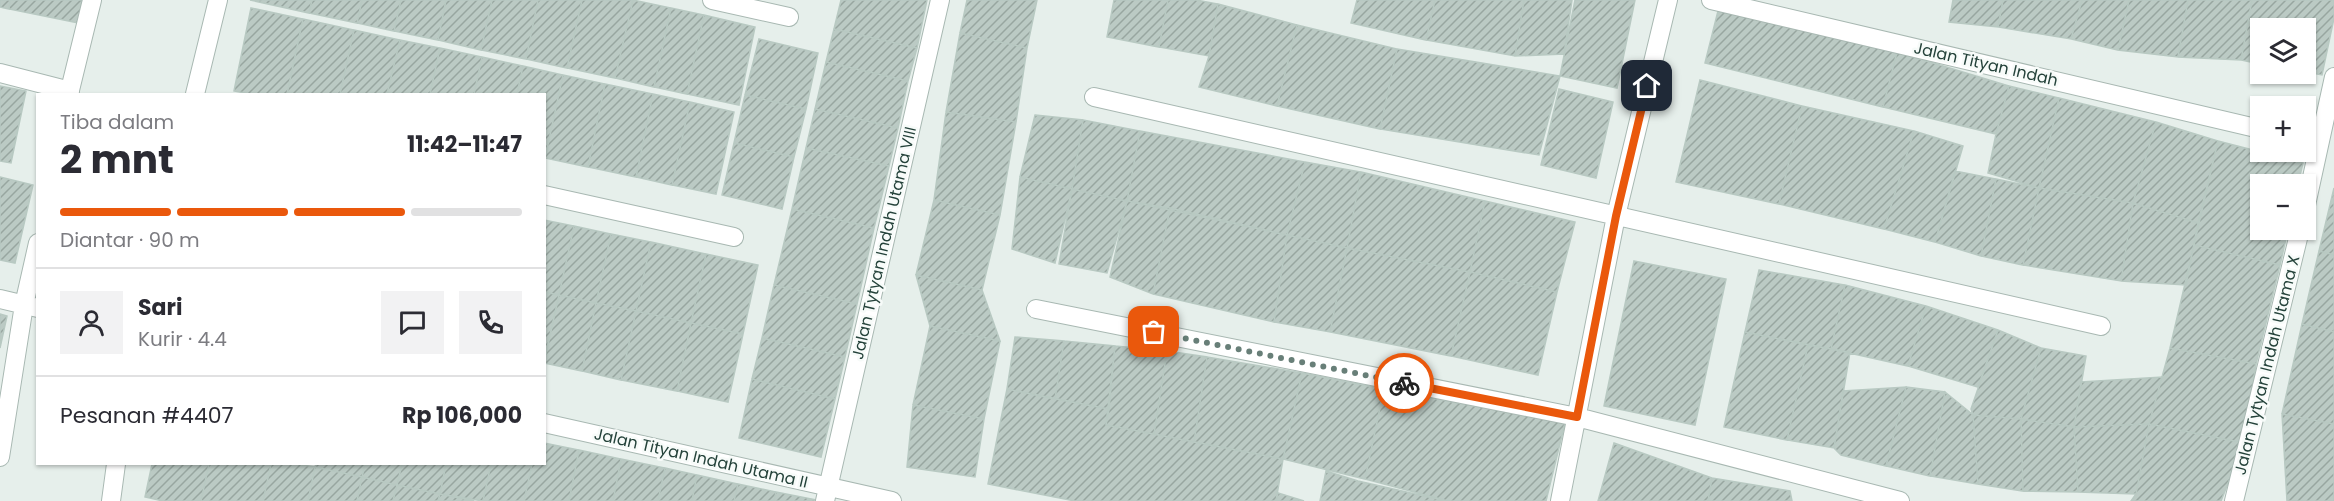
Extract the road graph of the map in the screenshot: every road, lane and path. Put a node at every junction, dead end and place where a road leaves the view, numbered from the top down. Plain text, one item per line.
1 (92, 0) edge
2 (218, 0) edge
3 (712, 0) edge
4 (940, 0) edge
5 (1668, 0) edge
6 (1711, 0) edge
7 (789, 17) dead end
8 (0, 73) edge
9 (2334, 77) edge
10 (70, 93) edge
11 (195, 93) edge
12 (1094, 97) dead end
13 (2250, 127) edge
14 (2320, 143) edge
15 (2313, 174) edge
16 (546, 195) edge
17 (1616, 216) junction
18 (734, 237) dead end
19 (2298, 240) edge
20 (36, 261) edge
21 (0, 299) edge
22 (31, 306) edge
23 (1036, 309) dead end
24 (2101, 326) dead end
25 (1577, 417) junction
26 (546, 424) edge
27 (0, 457) edge
28 (116, 465) edge
29 (827, 494) edge
30 (111, 501) edge
31 (892, 501) edge
32 (1560, 501) edge
33 (1900, 501) edge
34 (2234, 501) edge

1 - 10 street
2 - 11 street
3 - 7 street
4 - 29 street, Jalan Tytyan Indah Utama VIII
5 - 17 street
6 - 13 street, Jalan Tityan Indah
8 - 10 street
9 - 14 street
12 - 17 street
14 - 15 street
16 - 18 street
17 - 24 street
17 - 25 street
19 - 34 street, Jalan Tytyan Indah Utama X
20 - 22 street
21 - 22 street
22 - 27 street
23 - 25 street
25 - 32 street
25 - 33 street
26 - 29 street, Jalan Tityan Indah Utama II
28 - 30 street
29 - 31 street, Jalan Tityan Indah Utama II

